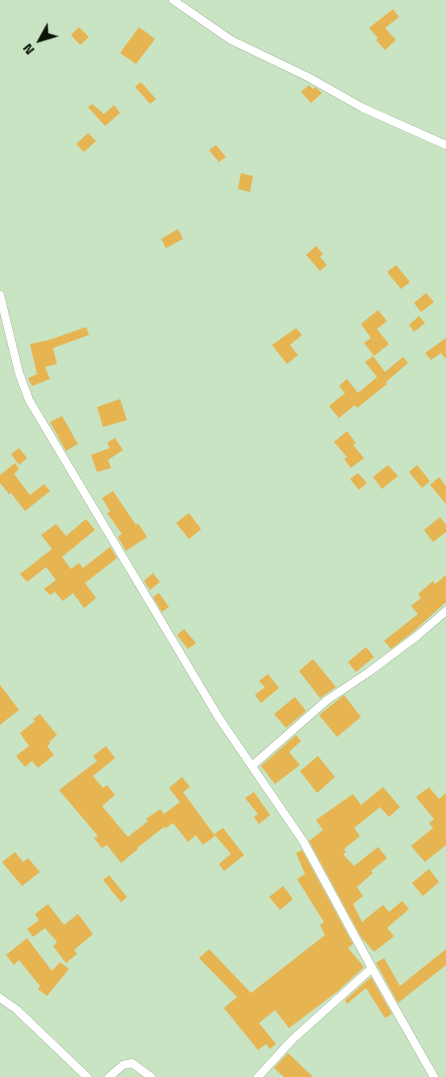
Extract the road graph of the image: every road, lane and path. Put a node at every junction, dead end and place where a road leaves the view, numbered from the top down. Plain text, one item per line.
1 (173, 0) edge
2 (446, 145) edge
3 (0, 295) edge
4 (446, 611) edge
5 (253, 766) junction
6 (372, 968) junction
7 (0, 998) edge
8 (87, 1077) edge
9 (109, 1077) edge
10 (151, 1077) edge
11 (258, 1077) edge
12 (434, 1077) edge

1 - 2 street
3 - 5 street
4 - 5 street
5 - 6 street
6 - 11 street
6 - 12 street
7 - 8 street
9 - 10 street

